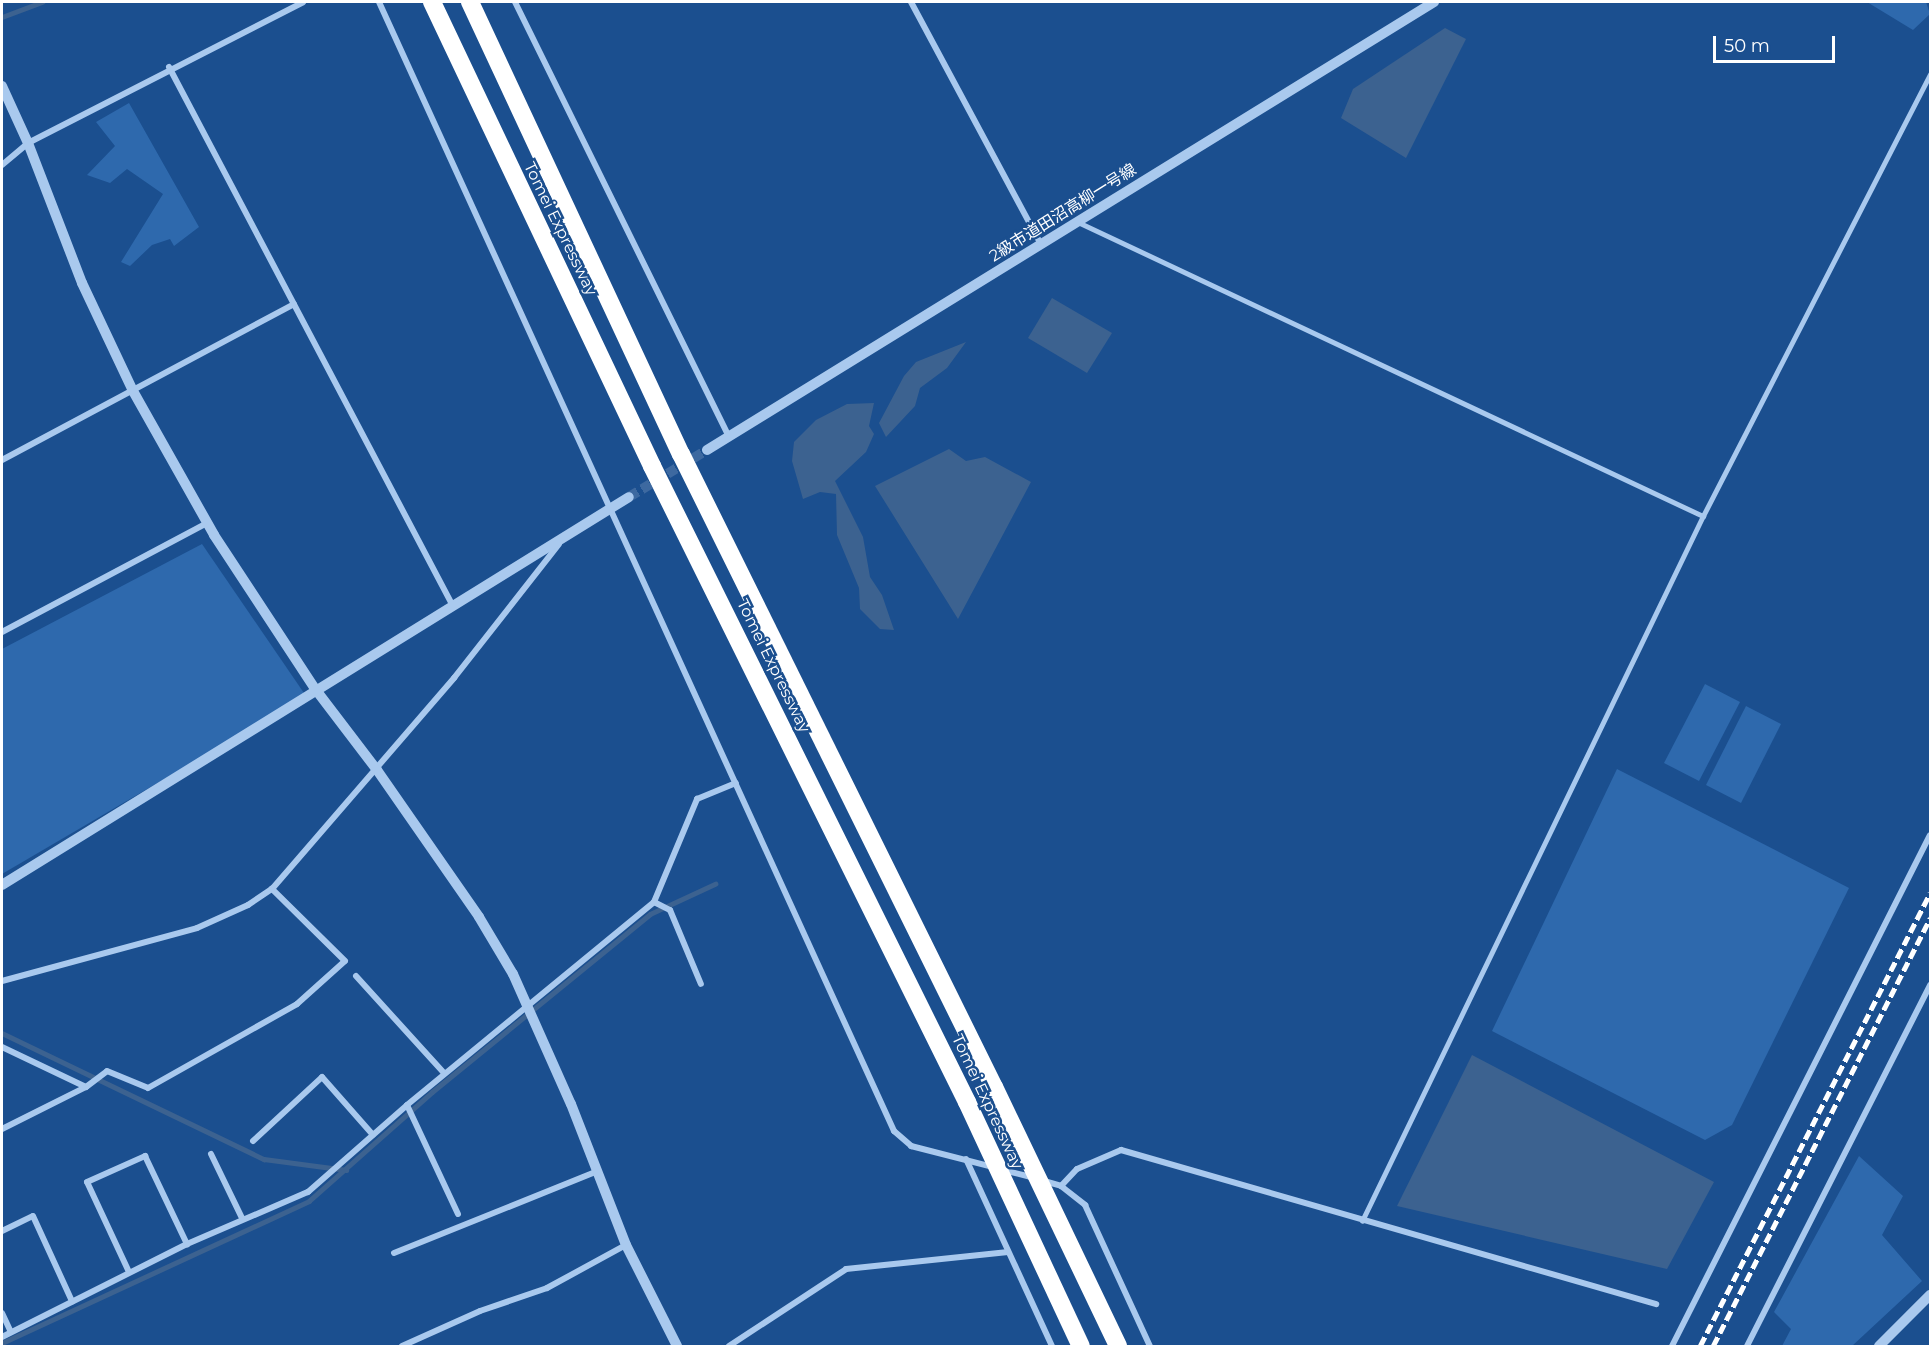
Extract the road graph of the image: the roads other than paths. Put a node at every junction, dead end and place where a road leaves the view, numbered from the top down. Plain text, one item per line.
1 (303, 2) edge
2 (379, 2) edge
3 (432, 2) edge
4 (470, 2) edge
5 (515, 2) edge
6 (911, 2) edge
7 (1434, 2) edge
8 (169, 68) junction
9 (1930, 75) edge
10 (2, 86) edge
11 (28, 143) junction
12 (2, 165) edge
13 (1077, 222) junction
14 (1041, 244) junction
15 (294, 304) junction
16 (133, 391) junction
17 (729, 436) junction
18 (707, 450) tunnel mouth
19 (2, 460) edge
20 (629, 497) tunnel mouth
21 (611, 509) junction
22 (1703, 516) junction
23 (207, 523) junction
24 (561, 541) junction
25 (453, 606) junction
26 (2, 632) edge
27 (316, 690) junction
28 (377, 770) junction
29 (736, 783) junction
30 (1930, 836) edge
31 (2, 885) edge
32 (272, 889) junction
33 (654, 902) junction
34 (356, 976) dead end
35 (2, 981) edge
36 (701, 984) dead end
37 (1930, 985) edge
38 (527, 1004) junction
39 (2, 1047) edge
40 (444, 1073) junction
41 (88, 1085) junction
42 (407, 1105) junction
43 (2, 1129) edge
44 (373, 1135) junction
45 (253, 1141) dead end
46 (211, 1154) dead end
47 (966, 1159) junction
48 (595, 1172) junction
49 (1061, 1186) junction
50 (458, 1214) dead end
51 (242, 1218) junction
52 (1362, 1221) junction
53 (2, 1231) edge
54 (187, 1244) junction
55 (626, 1245) junction
56 (1008, 1252) junction
57 (394, 1253) dead end
58 (129, 1272) junction
59 (1930, 1295) edge
60 (72, 1301) junction
61 (1656, 1304) dead end
62 (2, 1312) edge
63 (11, 1332) junction
64 (2, 1337) edge
65 (402, 1347) edge
66 (677, 1347) edge
67 (729, 1347) edge
68 (1052, 1347) edge
69 (1081, 1347) edge
70 (1118, 1347) edge
71 (1149, 1347) edge
72 (1672, 1347) edge
73 (1747, 1347) edge
74 (1879, 1347) edge

1 - 8 street
2 - 21 street
3 - 69 highway, Tomei Expressway, bridge
4 - 70 highway, Tomei Expressway, bridge
5 - 17 street
6 - 14 street
7 - 13 street, 2級市道田沼高柳一号線
8 - 11 street
8 - 15 street
9 - 22 lane
10 - 11 street
11 - 12 street
11 - 16 street
13 - 14 street, 2級市道田沼高柳一号線
13 - 22 lane
14 - 17 street, 2級市道田沼高柳一号線
15 - 16 street
15 - 25 street
16 - 19 street
16 - 23 street
17 - 18 street, 2級市道田沼高柳一号線
20 - 21 street
21 - 24 street
21 - 29 street
22 - 52 lane
23 - 26 street
23 - 27 street
24 - 25 street
24 - 28 street
25 - 27 street
27 - 28 street
27 - 31 street
28 - 32 street
28 - 38 street
29 - 33 street
29 - 47 street
30 - 72 street
32 - 35 street
32 - 41 street
33 - 36 street
33 - 38 street
34 - 40 street
37 - 73 street
38 - 40 street
38 - 48 street
39 - 41 street
40 - 42 street
41 - 43 street
42 - 44 street
42 - 50 street
44 - 45 street
44 - 51 street
46 - 51 street
47 - 49 street
47 - 56 street
48 - 55 street
48 - 57 street
49 - 52 street
49 - 71 street
51 - 54 street
52 - 61 street
53 - 60 street
54 - 58 street
54 - 58 street
55 - 65 street
55 - 66 street
56 - 67 street
56 - 68 street
58 - 60 street
59 - 74 street
60 - 63 street
62 - 63 street
63 - 64 street

